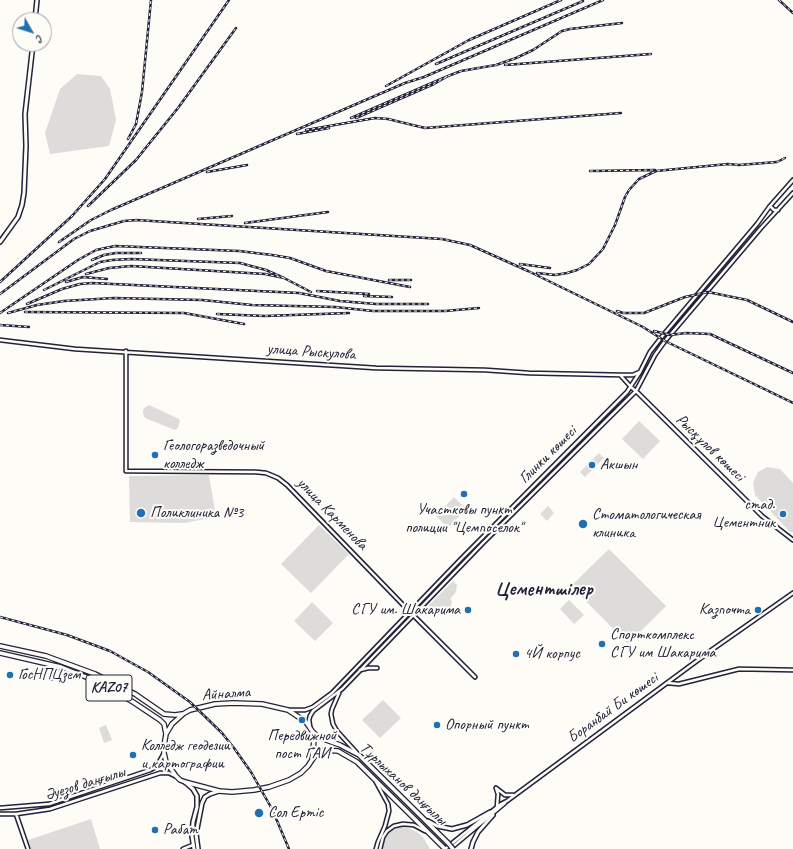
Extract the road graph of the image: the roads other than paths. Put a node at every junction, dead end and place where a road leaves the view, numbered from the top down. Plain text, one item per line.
1 (37, 0) edge
2 (36, 12) edge
3 (32, 52) edge
4 (793, 180) edge
5 (793, 193) edge
6 (770, 206) junction
7 (779, 210) junction
8 (0, 242) edge
9 (720, 268) junction
10 (725, 271) junction
11 (0, 340) edge
12 (126, 351) junction
13 (640, 372) junction
14 (621, 375) junction
15 (631, 387) junction
16 (636, 390) junction
17 (793, 540) edge
18 (793, 593) edge
19 (410, 612) junction
20 (413, 616) junction
21 (0, 646) edge
22 (0, 653) edge
23 (61, 667) junction
24 (377, 668) dead end
25 (793, 670) edge
26 (359, 671) junction
27 (475, 677) dead end
28 (51, 678) dead end
29 (667, 683) junction
30 (342, 689) junction
31 (288, 710) junction
32 (183, 714) junction
33 (311, 730) junction
34 (166, 734) junction
35 (164, 753) junction
36 (358, 755) junction
37 (312, 760) junction
38 (176, 776) junction
39 (373, 778) junction
40 (185, 782) junction
41 (219, 792) junction
42 (518, 793) junction
43 (507, 801) junction
44 (497, 807) junction
45 (0, 808) edge
46 (0, 814) edge
47 (16, 814) junction
48 (492, 814) junction
49 (419, 815) junction
50 (431, 834) junction
51 (379, 842) junction
52 (194, 847) edge
53 (445, 848) edge
54 (28, 849) edge
55 (184, 849) edge
56 (198, 849) edge
57 (376, 849) edge
58 (380, 849) edge
59 (450, 849) edge
60 (453, 849) edge
61 (471, 849) edge

1 - 2 main road
3 - 8 main road
4 - 6 main road, Глинки көшесі
5 - 7 main road, Глинки көшесі
6 - 7 main road
6 - 9 main road, Глинки көшесі
7 - 10 main road, Глинки көшесі
9 - 10 main road
9 - 13 main road, Глинки көшесі
10 - 16 main road, Глинки көшесі
11 - 12 main road, улица Рыскулова
12 - 14 main road, улица Рыскулова
12 - 19 main road, улица Карменова
13 - 14 main road, улица Рыскулова
13 - 15 main road, Глинки көшесі
14 - 15 main road
15 - 16 main road, Рысқұлов көшесі
15 - 19 main road, Глинки көшесі
16 - 17 main road, Рысқұлов көшесі
16 - 20 main road, Глинки көшесі
18 - 29 main road, Боранбай Би көшесі
19 - 20 main road, улица Карменова
19 - 31 main road, Глинки көшесі
20 - 26 main road, Глинки көшесі
20 - 27 main road, улица Карменова
21 - 32 highway, KAZ07
22 - 23 highway, KAZ07
23 - 28 highway
23 - 34 highway, KAZ07
24 - 26 main road
25 - 29 main road
26 - 30 main road, Глинки көшесі
29 - 42 main road, Боранбай Би көшесі
30 - 33 main road, Глинки көшесі
30 - 36 main road
31 - 32 highway, Айналма / KAZ07
31 - 33 highway, Айналма / KAZ07
32 - 34 highway, Айналма / KAZ07
33 - 36 highway, Тұрлыханов даңғылы / KAZ07
33 - 37 highway
34 - 35 highway
35 - 38 highway
35 - 45 main road, Әуезов даңғылы
36 - 49 highway, Тұрлыханов даңғылы / KAZ07
37 - 39 highway, Тұрлыханов даңғылы
37 - 41 highway
38 - 40 highway
38 - 47 main road, Әуезов даңғылы
39 - 50 highway, Тұрлыханов даңғылы
39 - 51 main road
40 - 41 highway
40 - 52 main road
41 - 56 main road
42 - 43 main road, Боранбай Би көшесі
42 - 44 main road
43 - 44 main road, Боранбай Би көшесі
43 - 48 main road, Боранбай Би көшесі
44 - 48 main road, Боранбай Би көшесі
46 - 47 main road, Әуезов даңғылы
47 - 54 main road
48 - 49 main road
48 - 53 main road, Боранбай Би көшесі
48 - 59 main road, Боранбай Би көшесі
48 - 61 main road
49 - 60 highway, Тұрлыханов даңғылы / KAZ07, bridge
50 - 51 main road
50 - 53 highway, Тұрлыханов даңғылы
51 - 57 main road
51 - 58 main road
52 - 55 main road

